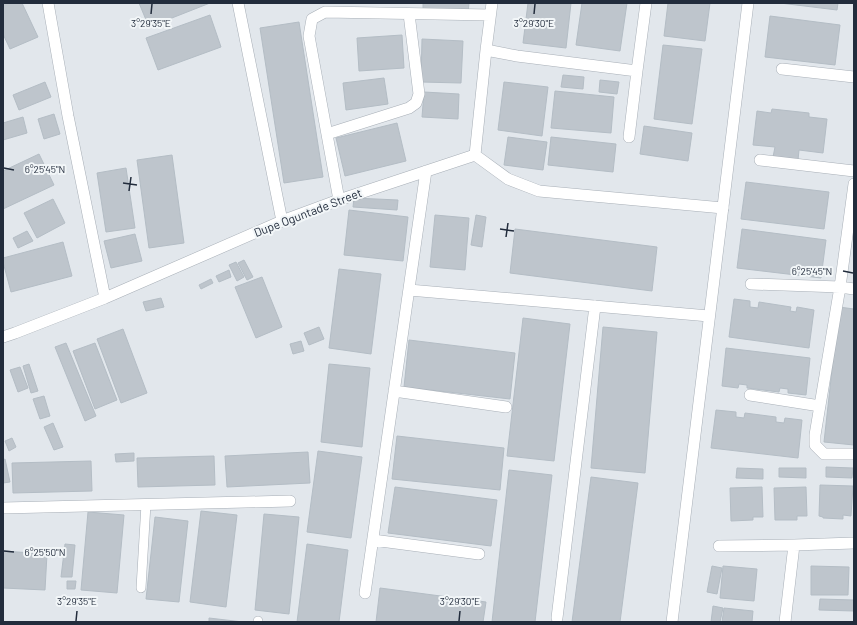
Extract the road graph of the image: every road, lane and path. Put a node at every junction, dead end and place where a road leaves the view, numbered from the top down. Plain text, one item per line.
1 (48, 3) edge
2 (238, 3) edge
3 (492, 3) edge
4 (646, 3) edge
5 (748, 3) edge
6 (409, 14) junction
7 (490, 15) junction
8 (486, 50) junction
9 (782, 68) dead end
10 (637, 70) junction
11 (854, 77) edge
12 (327, 134) junction
13 (629, 137) dead end
14 (475, 155) junction
15 (760, 160) dead end
16 (854, 171) edge
17 (426, 172) junction
18 (854, 184) edge
19 (339, 200) junction
20 (723, 208) junction
21 (282, 221) junction
22 (751, 284) dead end
23 (840, 287) junction
24 (854, 289) edge
25 (409, 290) junction
26 (105, 298) junction
27 (595, 306) junction
28 (709, 316) junction
29 (3, 336) edge
30 (394, 391) junction
31 (750, 395) dead end
32 (820, 406) junction
33 (506, 407) dead end
34 (854, 454) edge
35 (290, 501) dead end
36 (146, 504) junction
37 (3, 508) edge
38 (373, 540) junction
39 (854, 543) edge
40 (794, 545) junction
41 (719, 546) dead end
42 (480, 554) dead end
43 (142, 588) dead end
44 (365, 592) dead end
45 (557, 618) dead end
46 (672, 622) edge
47 (785, 622) edge

1 - 26 street
2 - 21 street
3 - 7 street
4 - 10 street
5 - 20 street
6 - 7 street
6 - 12 street
6 - 12 street
7 - 8 street
8 - 10 street
8 - 14 street
9 - 11 street
10 - 13 street
12 - 19 street
14 - 17 street, Dupe Oguntade Street
14 - 20 street
15 - 16 street
17 - 19 street, Dupe Oguntade Street
17 - 25 street
18 - 23 street
19 - 21 street, Dupe Oguntade Street
20 - 28 street
21 - 26 street, Dupe Oguntade Street
22 - 23 street
23 - 24 street
23 - 32 street
25 - 27 street
25 - 30 street
26 - 29 street, Dupe Oguntade Street
27 - 28 street
27 - 45 street
28 - 46 street
30 - 33 street
30 - 38 street
31 - 32 street
32 - 34 street
35 - 36 street
36 - 37 street
36 - 43 lane
38 - 42 street
38 - 44 street
39 - 40 street
40 - 41 street
40 - 47 street

